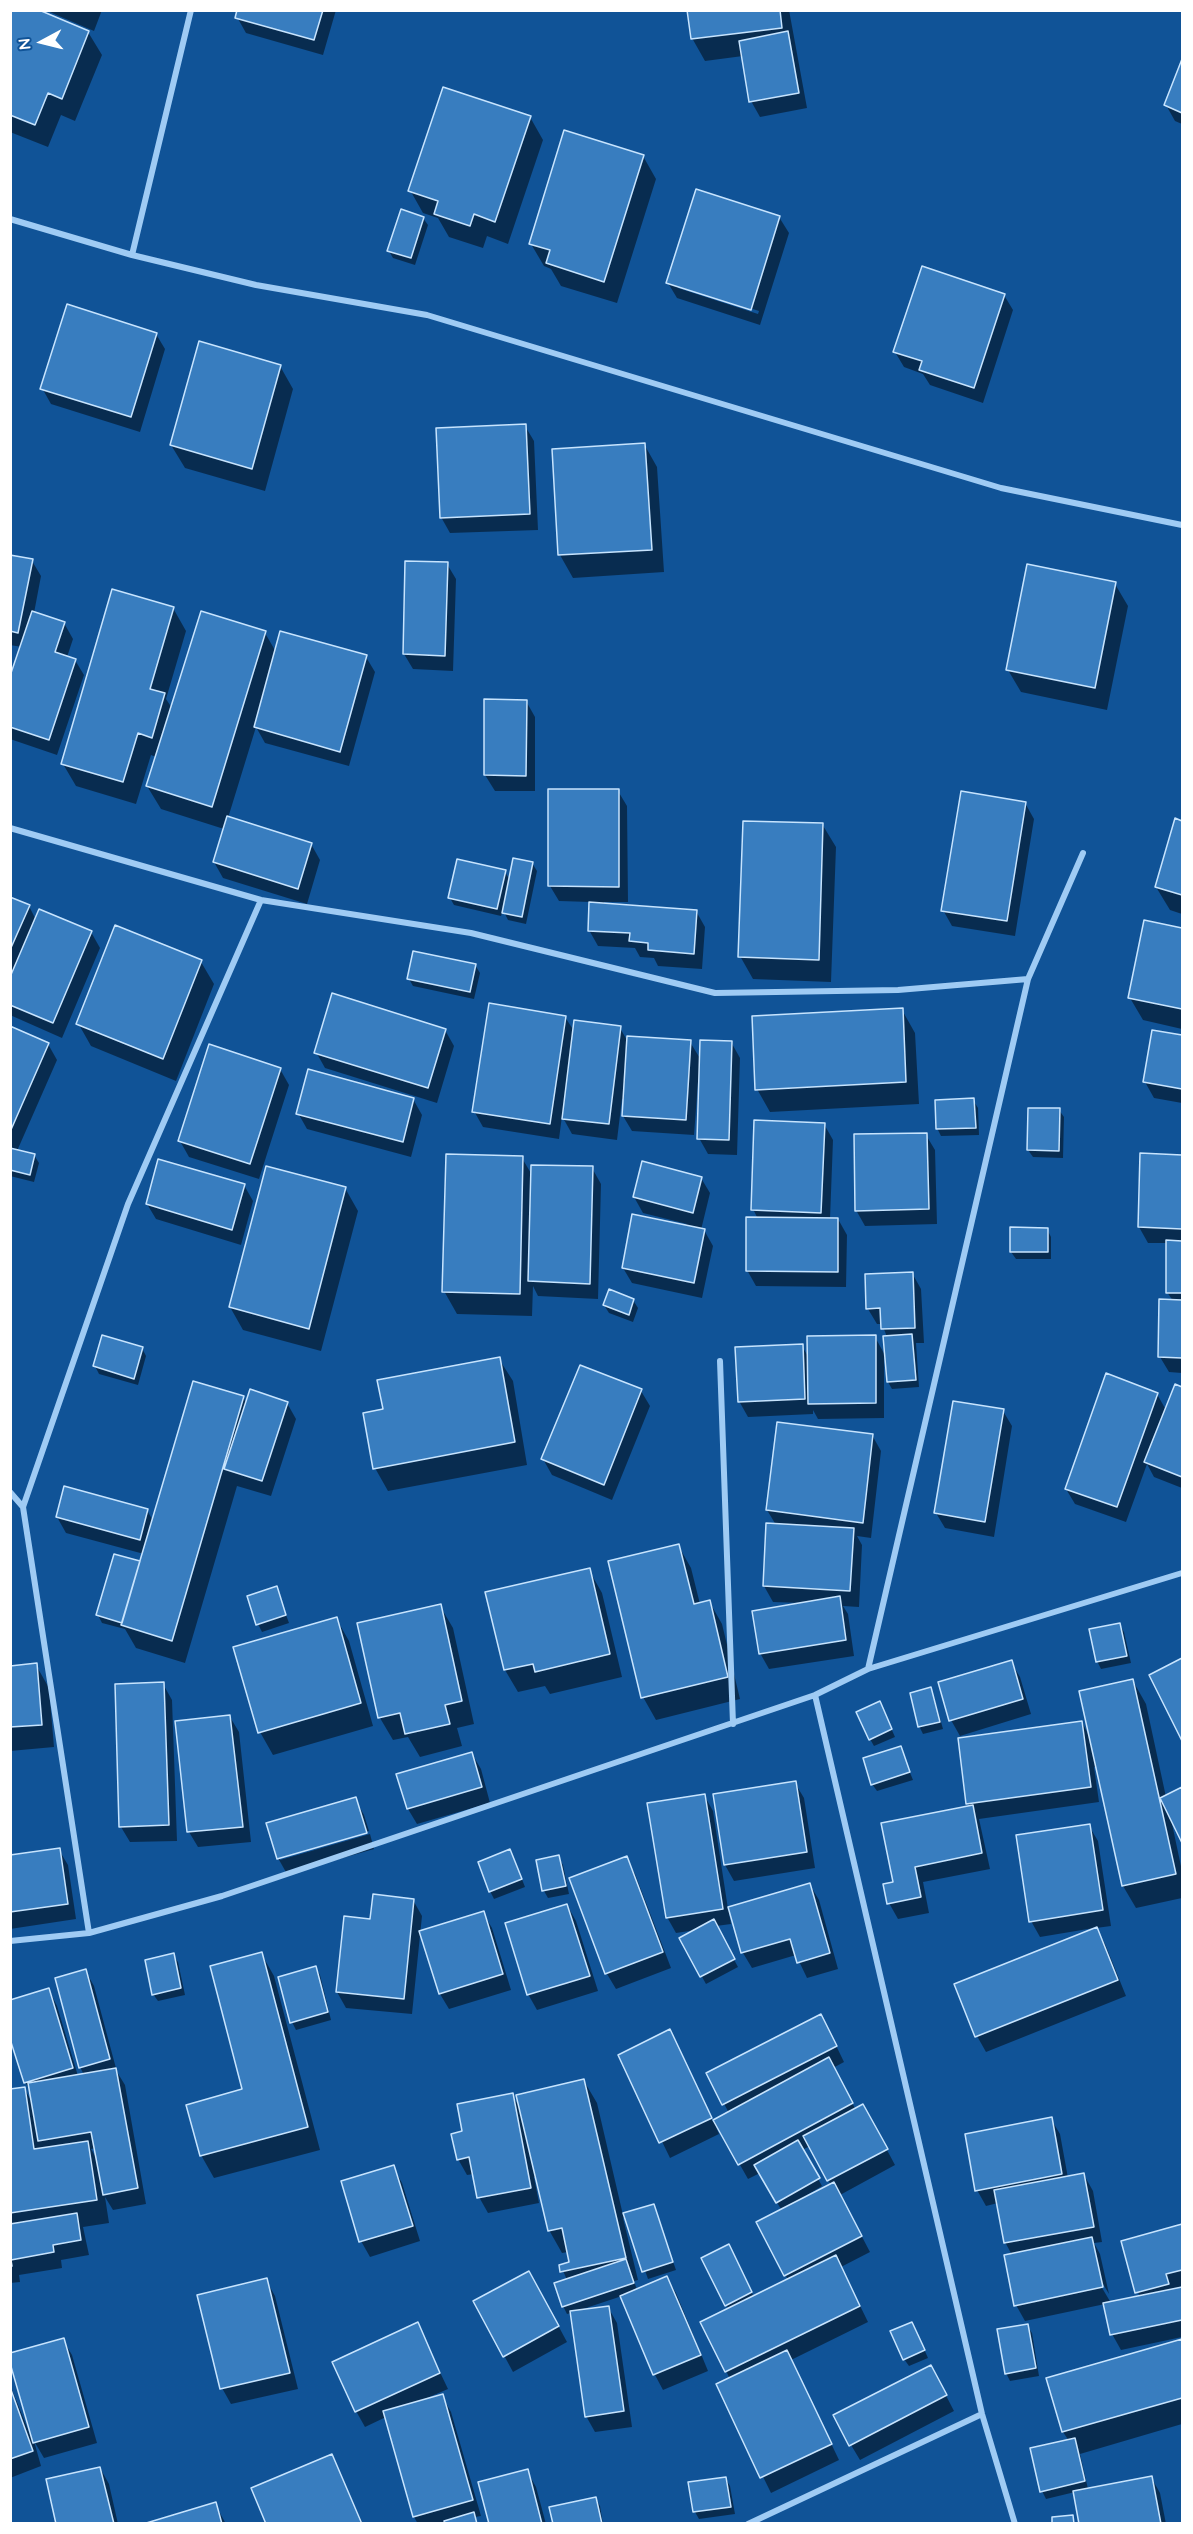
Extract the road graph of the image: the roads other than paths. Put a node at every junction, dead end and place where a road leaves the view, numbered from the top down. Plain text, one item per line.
1 (190, 10) edge
2 (10, 219) edge
3 (132, 255) junction
4 (1182, 525) edge
5 (10, 828) edge
6 (1083, 853) dead end
7 (261, 900) junction
8 (1028, 979) junction
9 (720, 1361) dead end
10 (10, 1492) edge
11 (23, 1507) junction
12 (1182, 1573) edge
13 (868, 1669) junction
14 (815, 1695) junction
15 (734, 1724) junction
16 (89, 1933) junction
17 (10, 1941) edge
18 (982, 2414) junction
19 (748, 2523) edge
20 (1015, 2523) edge

1 - 3 street
2 - 3 street
3 - 4 street
5 - 7 street
6 - 8 street
7 - 8 street
7 - 11 street
8 - 13 street
9 - 15 street
10 - 11 street
11 - 16 street
12 - 13 street
13 - 14 street
14 - 15 street
14 - 18 street
15 - 16 street
16 - 17 street
18 - 19 street
18 - 20 street

